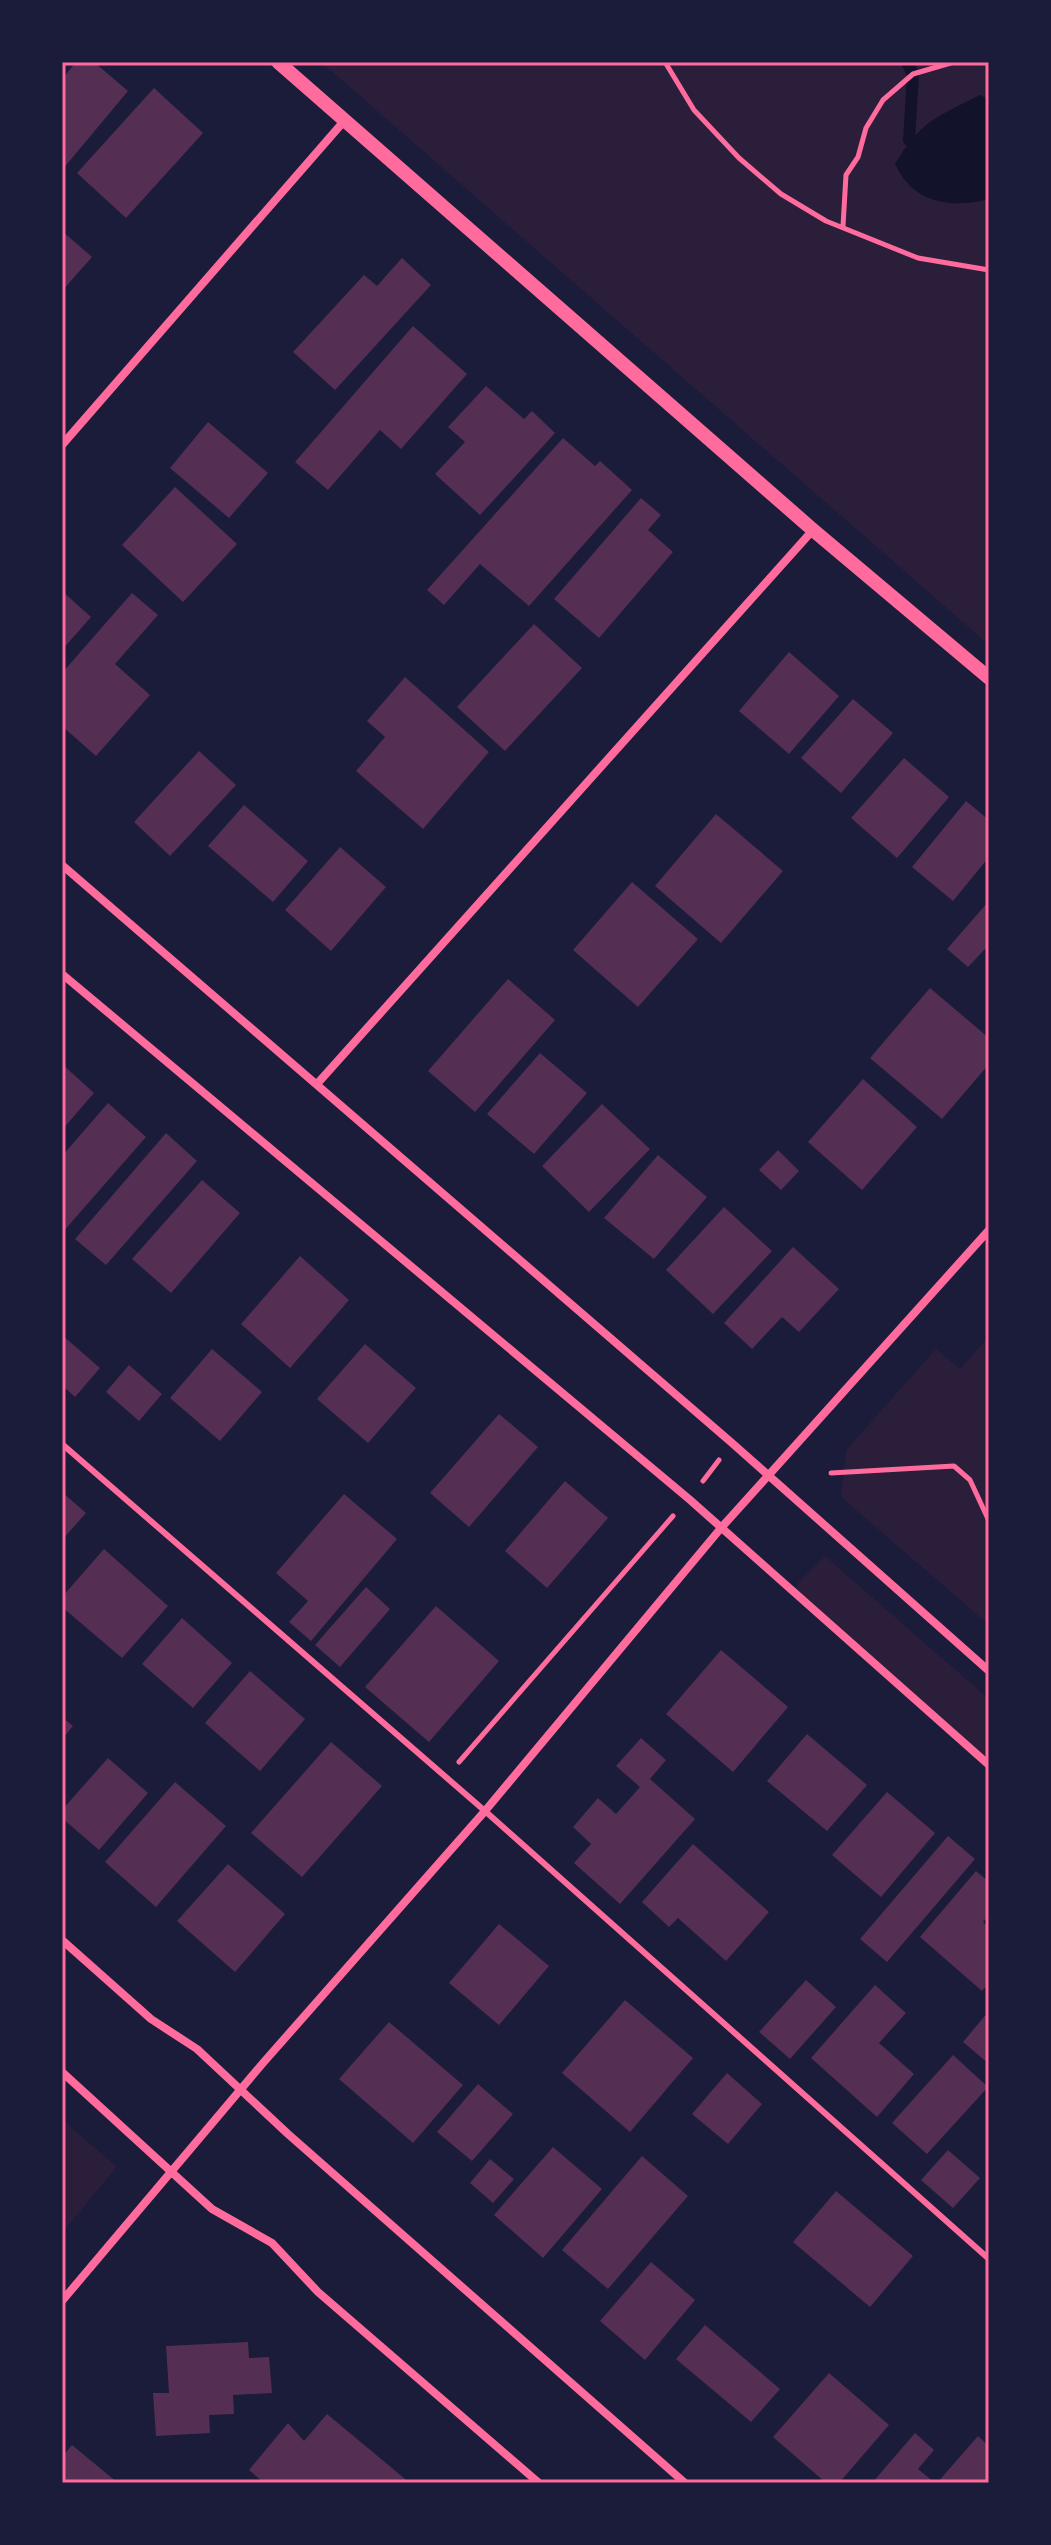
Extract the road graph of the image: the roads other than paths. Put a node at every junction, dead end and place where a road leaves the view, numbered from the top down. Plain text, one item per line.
1 (278, 62) edge
2 (346, 119) junction
3 (62, 445) edge
4 (813, 530) junction
5 (989, 678) edge
6 (62, 865) edge
7 (62, 974) edge
8 (317, 1084) junction
9 (989, 1230) edge
10 (62, 1444) edge
11 (769, 1476) junction
12 (721, 1528) junction
13 (989, 1671) edge
14 (989, 1765) edge
15 (485, 1811) junction
16 (62, 1940) edge
17 (62, 2072) edge
18 (242, 2089) junction
19 (173, 2171) junction
20 (989, 2259) edge
21 (62, 2301) edge
22 (539, 2483) edge
23 (685, 2483) edge

1 - 2 street
2 - 3 street
2 - 4 street
4 - 5 street
4 - 8 street
6 - 8 street
7 - 12 street
8 - 11 street
9 - 11 street
10 - 15 lane
11 - 12 street
11 - 13 street
12 - 14 street
12 - 15 street
15 - 18 street
15 - 20 lane
16 - 18 street
17 - 19 street
18 - 19 street
18 - 23 street
19 - 21 street
19 - 22 street

